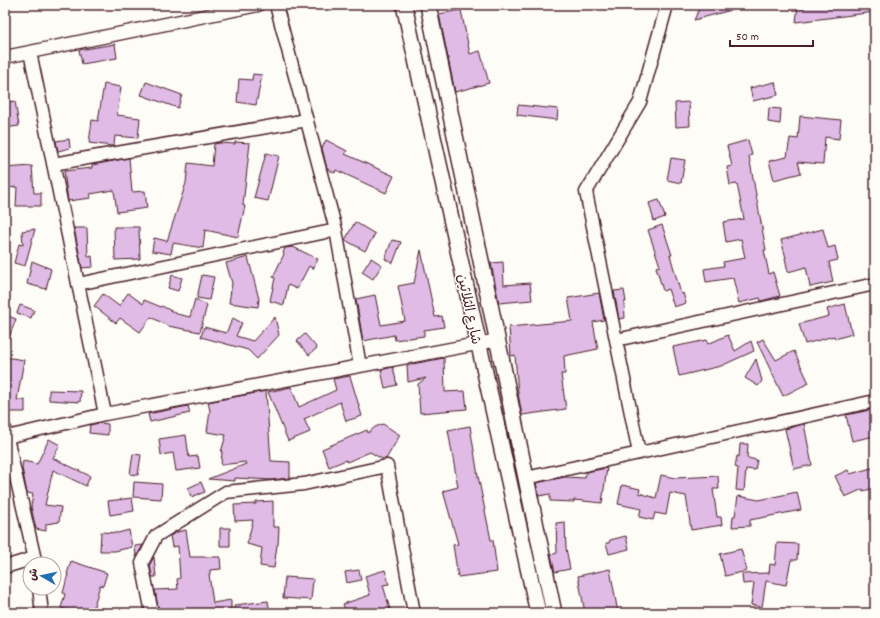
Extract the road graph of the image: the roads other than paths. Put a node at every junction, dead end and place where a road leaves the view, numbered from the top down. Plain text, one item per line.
1 (258, 5) edge
2 (276, 5) edge
3 (404, 5) edge
4 (428, 5) edge
5 (667, 5) edge
6 (30, 52) junction
7 (5, 57) edge
8 (307, 120) junction
9 (53, 164) junction
10 (336, 230) junction
11 (78, 284) junction
12 (875, 284) edge
13 (498, 340) junction
14 (616, 340) junction
15 (478, 344) junction
16 (360, 366) junction
17 (875, 401) edge
18 (105, 414) junction
19 (6, 433) edge
20 (639, 453) junction
21 (526, 478) junction
22 (34, 556) edge
23 (22, 564) edge
24 (5, 567) edge
25 (40, 596) edge
26 (42, 613) edge
27 (152, 613) edge
28 (414, 613) edge
29 (538, 613) edge
30 (554, 613) edge

1 - 6 street
2 - 8 street
3 - 15 street, شارع الثلاثين
4 - 13 street, شارع الثلاثين
5 - 14 street
6 - 7 street
6 - 9 street
8 - 9 street
8 - 10 street
9 - 11 street
10 - 11 street
10 - 16 street
11 - 18 street
12 - 14 street
13 - 15 street
13 - 21 street, شارع الثلاثين
14 - 20 street
15 - 16 street
15 - 29 street, شارع الثلاثين
16 - 18 street
17 - 20 street
18 - 19 street
19 - 22 street
20 - 21 street
21 - 30 street, شارع الثلاثين
23 - 24 street
25 - 26 street
27 - 28 street

